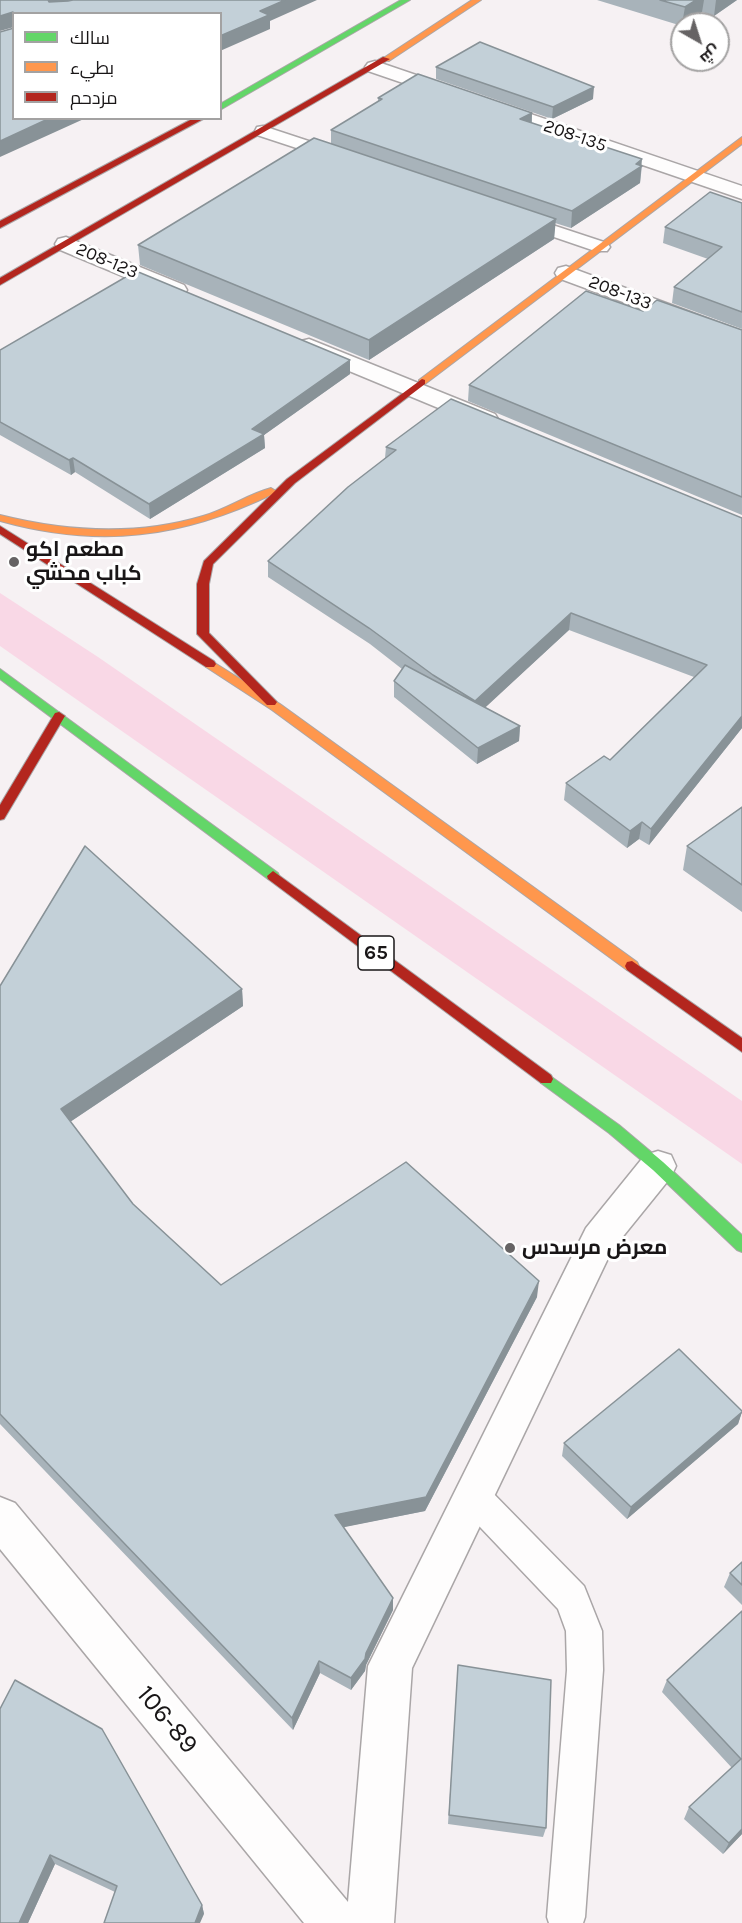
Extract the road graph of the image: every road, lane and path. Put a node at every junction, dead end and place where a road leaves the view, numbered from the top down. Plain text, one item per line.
1 (406, 0) edge
2 (477, 0) edge
3 (375, 67) junction
4 (225, 101) edge
5 (197, 120) edge
6 (263, 131) junction
7 (742, 140) edge
8 (353, 162) edge
9 (694, 177) junction
10 (742, 193) edge
11 (499, 212) edge
12 (0, 225) edge
13 (66, 244) junction
14 (601, 247) junction
15 (566, 273) junction
16 (0, 282) edge
17 (196, 298) edge
18 (294, 339) edge
19 (742, 339) edge
20 (412, 389) junction
21 (511, 430) edge
22 (291, 481) junction
23 (0, 518) edge
24 (0, 529) edge
25 (0, 673) edge
26 (276, 707) junction
27 (59, 717) junction
28 (0, 816) edge
29 (742, 1046) edge
30 (658, 1166) junction
31 (742, 1227) edge
32 (742, 1245) edge
33 (473, 1496) junction
34 (0, 1517) edge
35 (566, 1917) dead end
36 (335, 1923) edge
37 (370, 1923) edge

1 - 4 main road
2 - 3 main road
3 - 6 main road
3 - 9 street, 208-135
5 - 12 main road
6 - 8 lane
6 - 13 main road
7 - 9 main road
9 - 10 street, 208-135
9 - 14 main road
11 - 14 lane
13 - 16 main road
13 - 17 street, 208-123
14 - 15 main road
15 - 19 street, 208-133
15 - 20 main road
18 - 20 street
20 - 21 street
20 - 22 main road
22 - 23 main road
22 - 26 main road
24 - 26 main road
25 - 27 main road, 65
26 - 29 main road
27 - 28 main road
27 - 30 main road, 65
30 - 31 main road, 65
30 - 32 main road, 65
30 - 33 street
33 - 35 lane
33 - 37 street
34 - 36 street, 106-89

